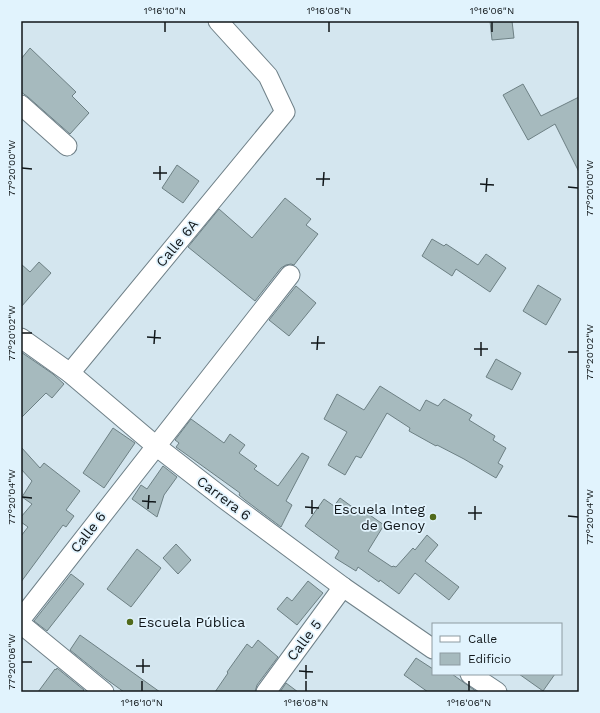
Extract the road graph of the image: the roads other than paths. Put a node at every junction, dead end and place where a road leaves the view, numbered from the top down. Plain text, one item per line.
1 (218, 21) edge
2 (21, 105) edge
3 (67, 146) dead end
4 (290, 275) dead end
5 (21, 338) edge
6 (70, 373) junction
7 (156, 446) junction
8 (343, 587) junction
9 (21, 619) edge
10 (21, 624) edge
11 (432, 647) edge
12 (471, 675) edge
13 (104, 692) edge
14 (266, 692) edge
15 (496, 692) edge

1 - 6 street, Calle 6A
2 - 3 street
4 - 7 street, Calle 6
5 - 6 street, Carrera 6
6 - 7 street, Carrera 6
7 - 8 street, Carrera 6
7 - 9 street, Calle 6
8 - 11 street, Carrera 6
8 - 14 street, Calle 5
10 - 13 street
12 - 15 street

